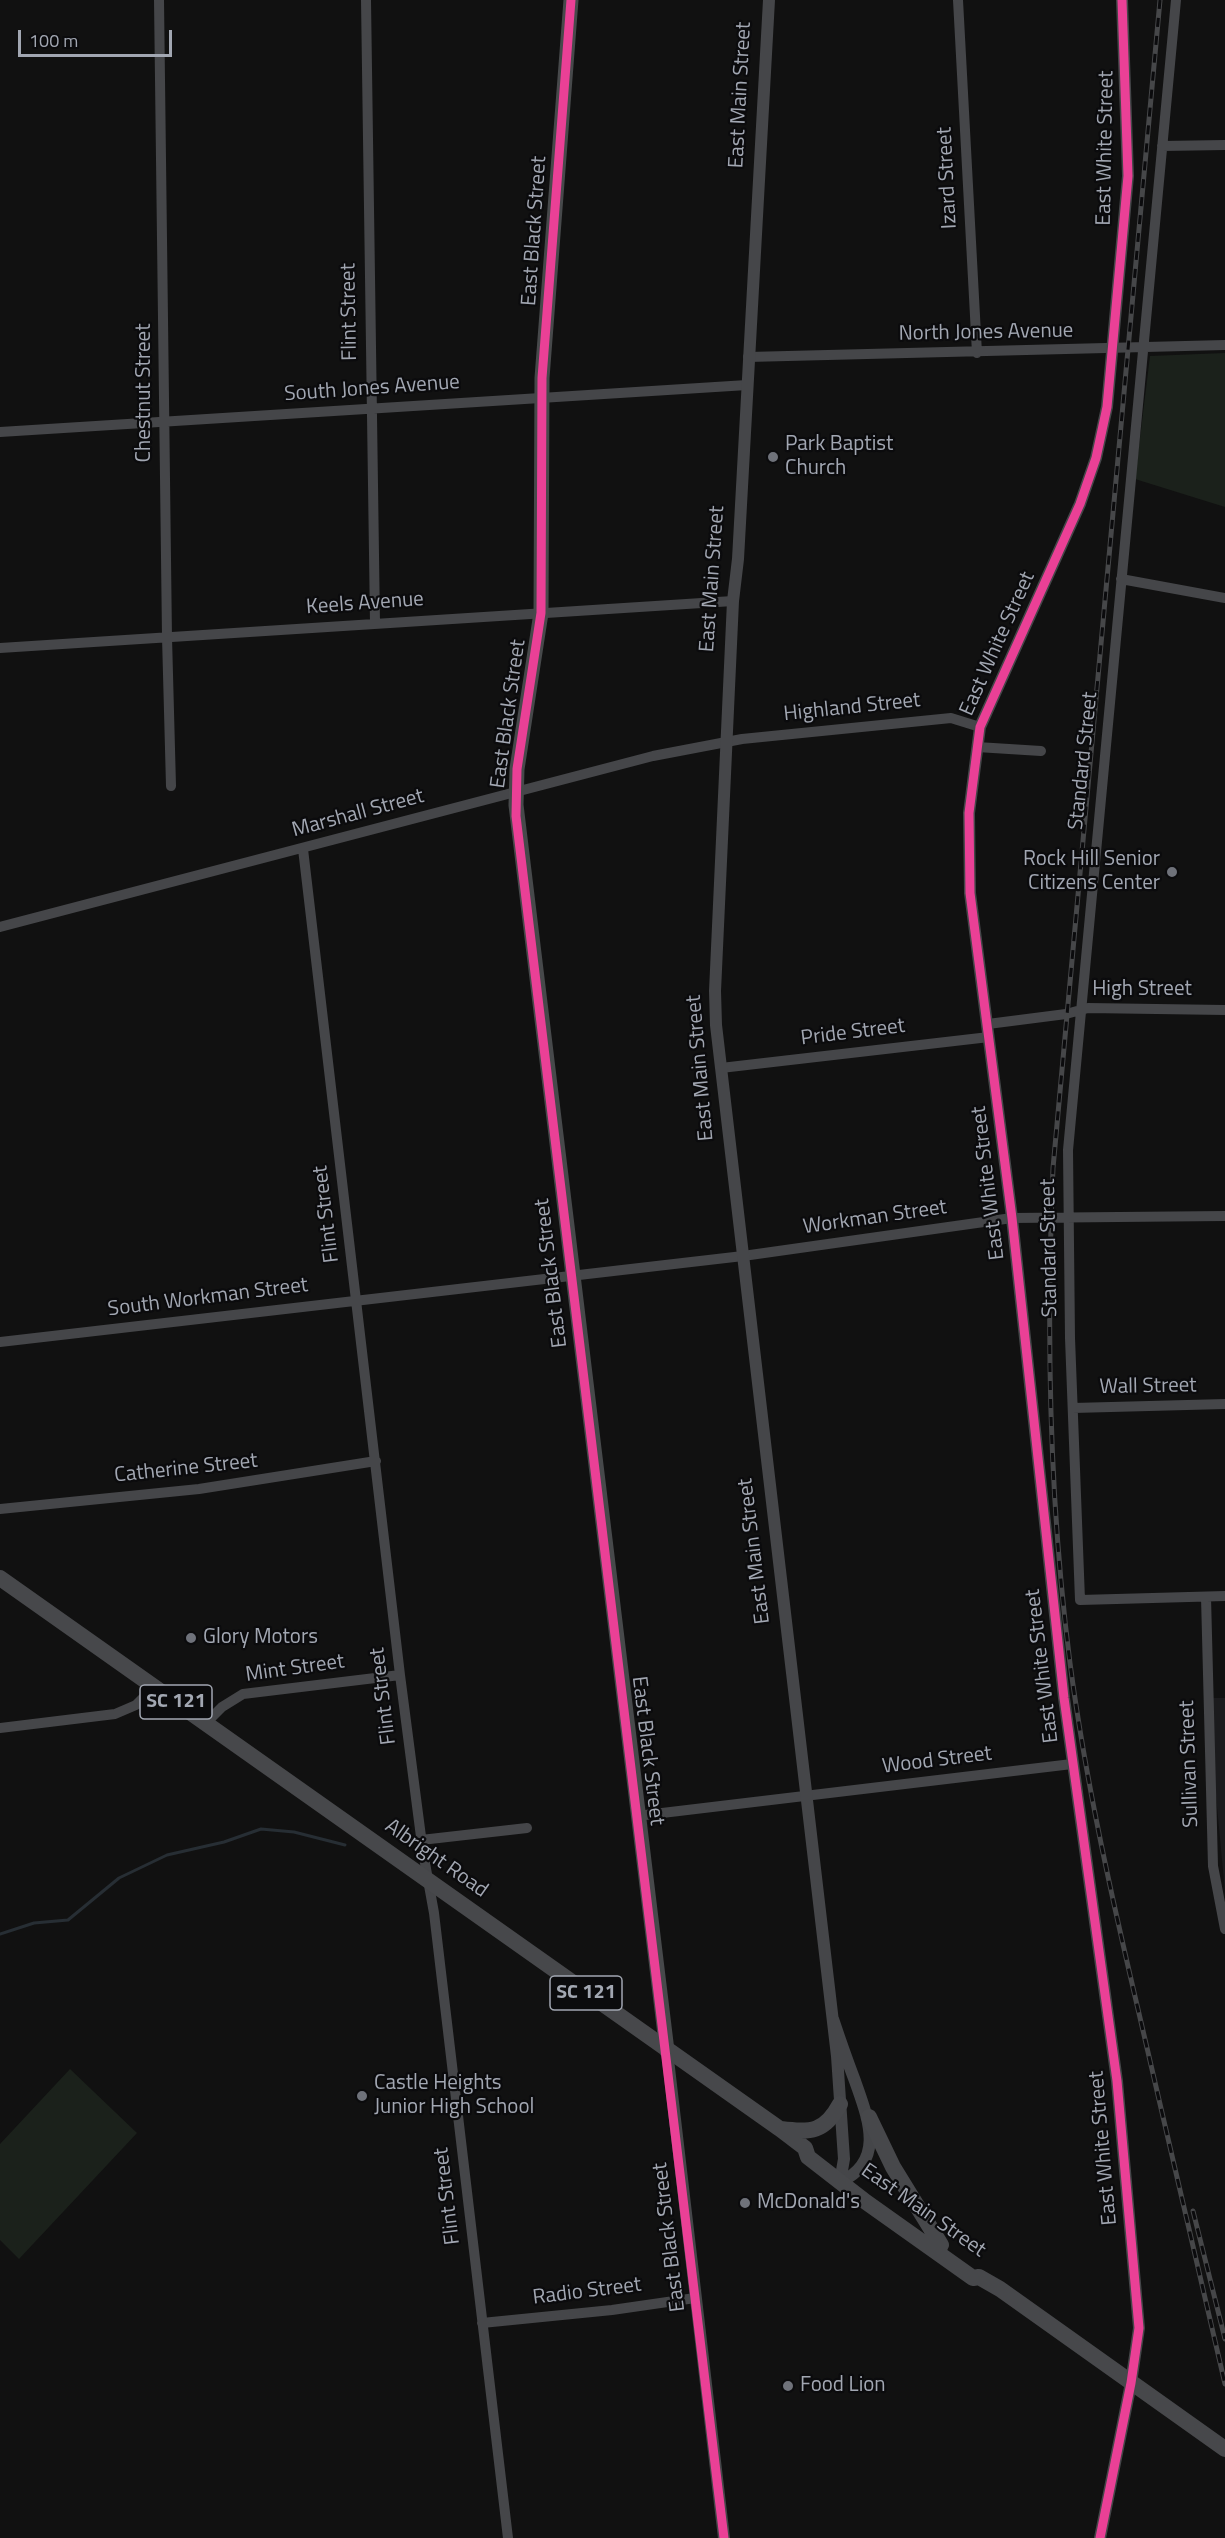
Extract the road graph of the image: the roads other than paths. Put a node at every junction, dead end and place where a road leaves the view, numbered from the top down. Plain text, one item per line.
1 (159, 0) edge
2 (366, 0) edge
3 (571, 0) edge
4 (769, 0) edge
5 (958, 0) edge
6 (1122, 0) edge
7 (1176, 0) edge
8 (1225, 145) edge
9 (1162, 146) junction
10 (1225, 345) edge
11 (1143, 346) junction
12 (1113, 349) junction
13 (977, 353) junction
14 (748, 357) junction
15 (747, 386) junction
16 (541, 398) junction
17 (370, 408) junction
18 (166, 421) junction
19 (0, 432) edge
20 (1121, 579) junction
21 (1225, 598) edge
22 (733, 601) junction
23 (541, 613) junction
24 (375, 623) junction
25 (167, 637) junction
26 (0, 648) edge
27 (980, 727) junction
28 (726, 741) junction
29 (977, 747) junction
30 (1041, 751) dead end
31 (171, 786) dead end
32 (515, 793) junction
33 (303, 849) junction
34 (0, 927) edge
35 (1080, 1010) junction
36 (1225, 1010) edge
37 (988, 1023) junction
38 (989, 1037) junction
39 (721, 1068) junction
40 (1225, 1216) edge
41 (1012, 1218) junction
42 (1068, 1219) junction
43 (743, 1256) junction
44 (571, 1276) junction
45 (357, 1300) junction
46 (0, 1342) edge
47 (1225, 1404) edge
48 (1073, 1408) junction
49 (376, 1461) junction
50 (0, 1509) edge
51 (0, 1578) edge
52 (1225, 1596) edge
53 (1206, 1597) junction
54 (400, 1675) junction
55 (154, 1687) junction
56 (206, 1723) junction
57 (0, 1728) edge
58 (1072, 1764) junction
59 (807, 1796) junction
60 (637, 1816) junction
61 (527, 1828) dead end
62 (422, 1840) junction
63 (428, 1882) junction
64 (1225, 1929) edge
65 (833, 2019) junction
66 (667, 2051) junction
67 (840, 2104) junction
68 (869, 2117) junction
69 (780, 2129) junction
70 (844, 2176) junction
71 (896, 2217) junction
72 (941, 2245) junction
73 (979, 2277) junction
74 (695, 2298) junction
75 (482, 2323) junction
76 (1131, 2383) junction
77 (1225, 2449) edge
78 (508, 2538) edge
79 (724, 2538) edge
80 (1100, 2538) edge

1 - 18 street, Chestnut Street
2 - 17 street, Flint Street
3 - 16 main road, East Black Street
4 - 14 street, East Main Street
5 - 13 street, Izard Street
6 - 12 street, East White Street
7 - 9 street, Standard Street
8 - 9 street
9 - 11 street, Standard Street
10 - 11 street, North Jones Avenue
11 - 12 street, North Jones Avenue
11 - 20 street, Standard Street
12 - 13 street, North Jones Avenue
12 - 27 street, East White Street
13 - 14 street, North Jones Avenue
14 - 15 street, East Main Street
15 - 16 street, South Jones Avenue
15 - 22 street, East Main Street
16 - 17 street, South Jones Avenue
16 - 23 main road, East Black Street
17 - 18 street, South Jones Avenue
17 - 24 street, Flint Street
18 - 19 street, South Jones Avenue
18 - 25 street, Chestnut Street
20 - 21 street
20 - 35 street, Standard Street
22 - 23 street, Keels Avenue
22 - 28 street, East Main Street
23 - 24 street, Keels Avenue
23 - 32 main road, East Black Street
24 - 25 street, Keels Avenue
25 - 26 street, Keels Avenue
25 - 31 street, Chestnut Street
27 - 28 street, Highland Street
27 - 29 street, East White Street
28 - 32 street, Marshall Street
28 - 39 street, East Main Street
29 - 30 street
29 - 37 street, East White Street
32 - 33 street, Marshall Street
32 - 44 main road, East Black Street
33 - 34 street, Marshall Street
33 - 45 street, Flint Street
35 - 36 street, High Street
35 - 37 street, High Street
35 - 42 street, Standard Street
37 - 38 street, East White Street
38 - 39 street, Pride Street
38 - 41 street, East White Street
39 - 43 street, East Main Street
40 - 42 street, Workman Street
41 - 42 street, Workman Street
41 - 43 street, Workman Street
41 - 58 street, East White Street
42 - 48 street, Standard Street
43 - 44 street, South Workman Street
43 - 59 street, East Main Street
44 - 45 street, South Workman Street
44 - 60 main road, East Black Street
45 - 46 street, South Workman Street
45 - 49 street, Flint Street
47 - 48 street, Wall Street
48 - 53 street, Standard Street
49 - 50 street, Catherine Street
49 - 54 street, Flint Street
51 - 55 highway, Albright Road / SC 121
52 - 53 street
53 - 64 street, Sullivan Street
54 - 56 street, Mint Street
54 - 62 street, Flint Street
55 - 56 highway, Albright Road / SC 121
55 - 57 street
56 - 63 highway, Albright Road / SC 121
58 - 59 street, Wood Street
58 - 76 street, East White Street
59 - 60 street, Wood Street
59 - 65 street, East Main Street
60 - 66 main road, East Black Street
61 - 62 street
62 - 63 street, Flint Street
63 - 66 highway, Albright Road / SC 121
63 - 75 street, Flint Street
65 - 67 street, East Main Street
65 - 68 street, East Main Street
66 - 69 highway, Albright Road
66 - 74 street, East Black Street
67 - 69 highway
67 - 70 street, East Main Street
68 - 70 street, East Main Street
68 - 72 highway
69 - 70 highway, Albright Road
70 - 71 highway, East Main Street
71 - 72 highway, East Main Street
71 - 73 highway, East Main Street
72 - 73 highway, East Main Street
73 - 76 highway, East Main Street
74 - 75 street, Radio Street
74 - 79 street, East Black Street
75 - 78 street, Flint Street
76 - 77 highway, East Main Street
76 - 80 street, East White Street

